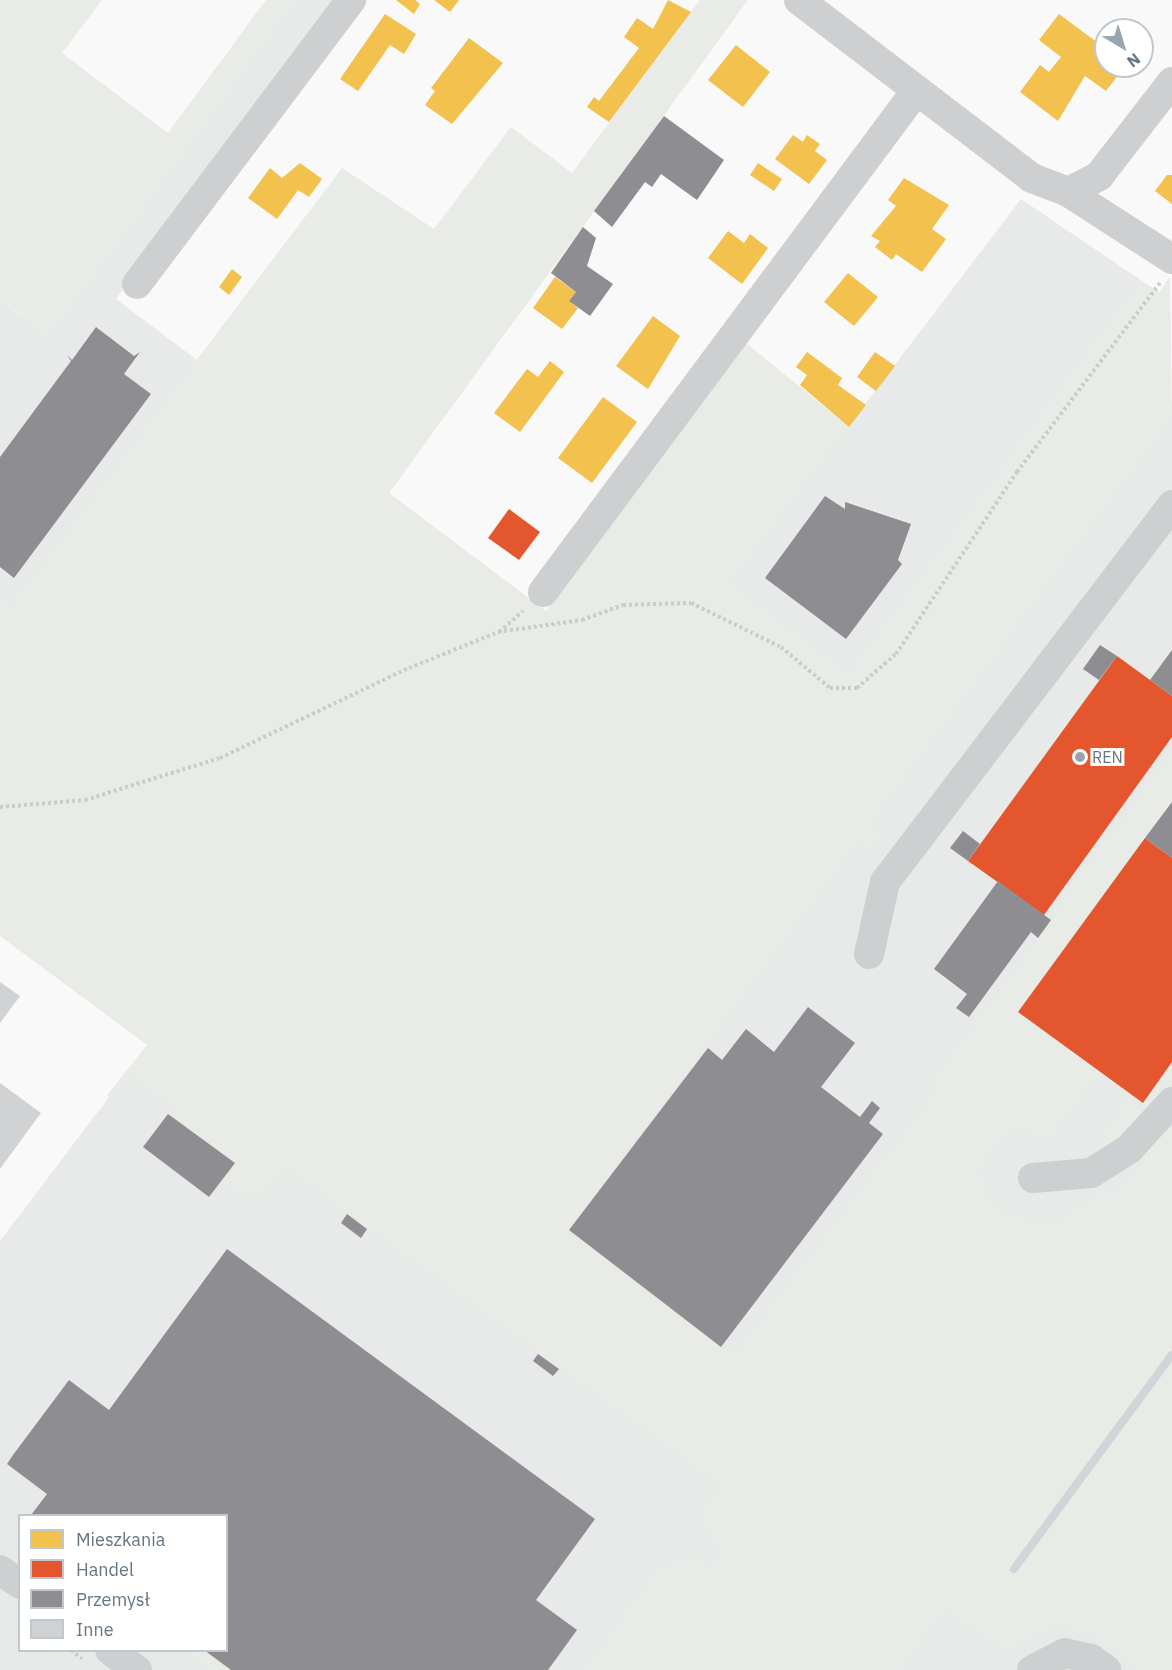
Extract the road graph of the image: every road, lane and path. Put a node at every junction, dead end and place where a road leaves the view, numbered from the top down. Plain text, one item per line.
1 (351, 0) edge
2 (800, 0) edge
3 (1172, 82) edge
4 (916, 91) junction
5 (1068, 192) junction
6 (1168, 268) edge
7 (137, 284) dead end
8 (1172, 505) edge
9 (543, 592) dead end
10 (0, 807) edge
11 (869, 954) dead end
12 (1172, 1102) edge
13 (1033, 1178) dead end
14 (0, 1570) edge
15 (18, 1583) edge
16 (113, 1652) edge
17 (136, 1670) edge
18 (1032, 1670) edge
19 (1106, 1670) edge

1 - 7 street
2 - 4 street
3 - 5 street
4 - 5 street
4 - 9 street
5 - 6 street
6 - 10 path
8 - 11 street
12 - 13 street
14 - 15 street
16 - 17 street
18 - 19 street

